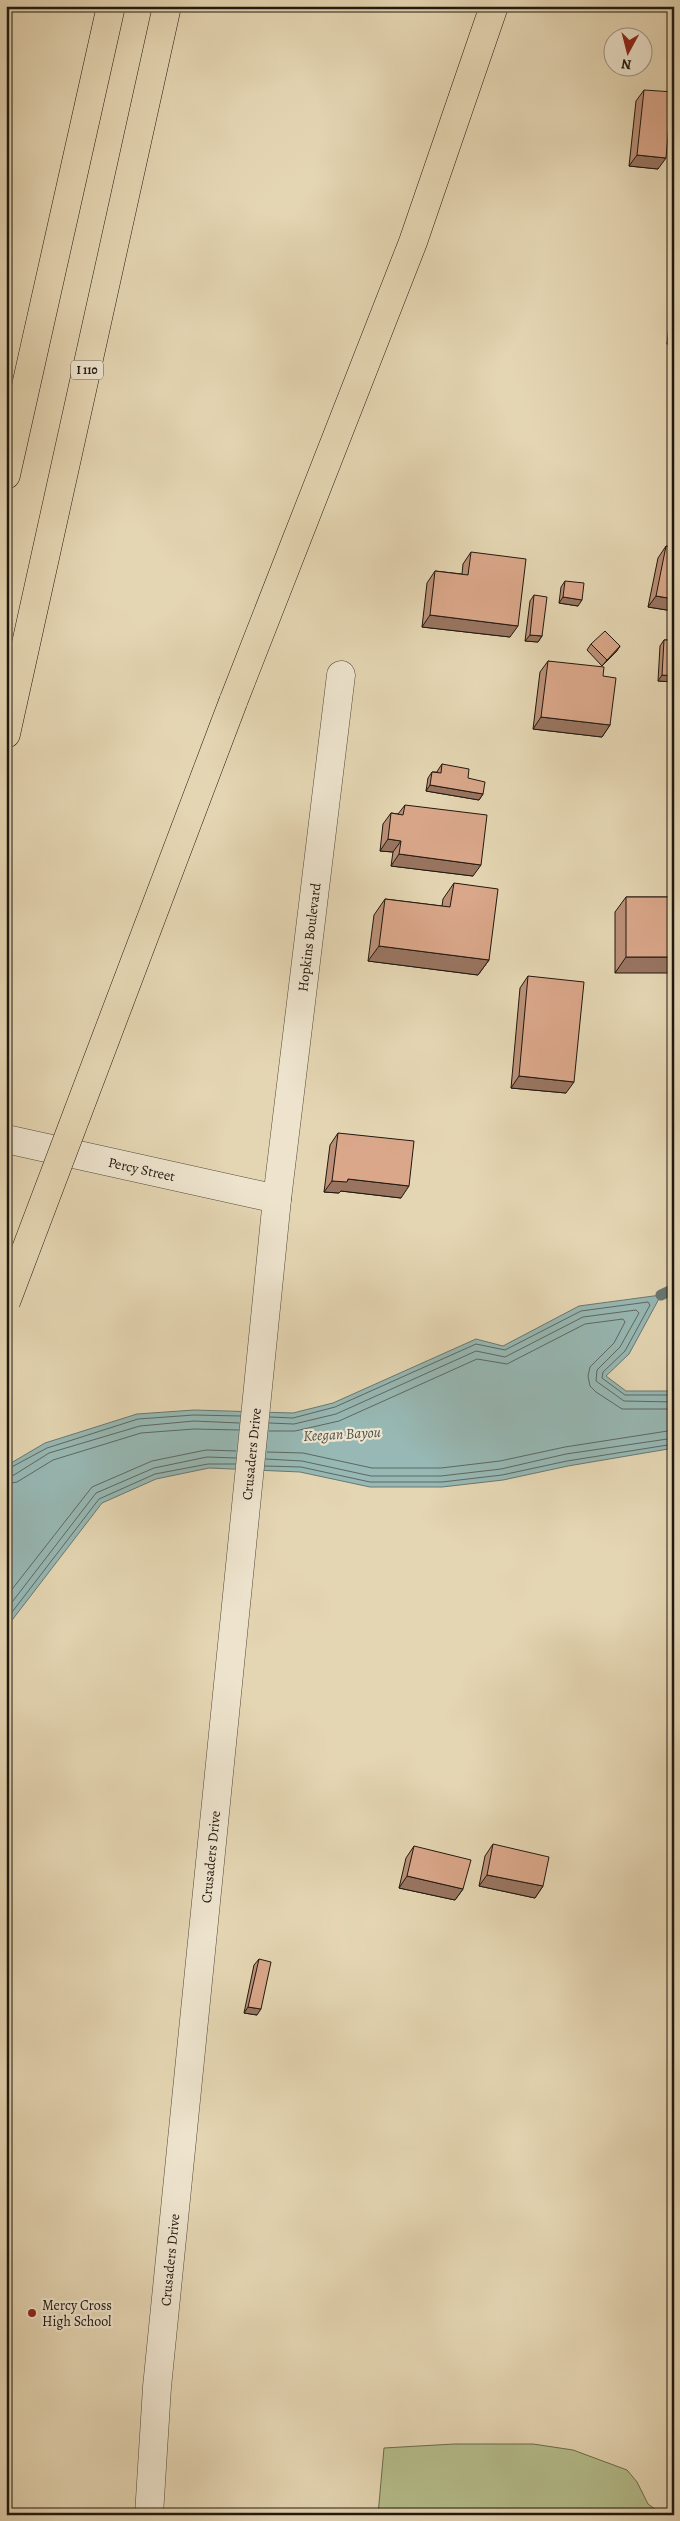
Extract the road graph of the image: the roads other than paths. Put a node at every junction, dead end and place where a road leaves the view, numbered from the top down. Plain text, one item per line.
1 (111, 6) edge
2 (167, 6) edge
3 (494, 6) edge
4 (6, 476) edge
5 (341, 675) dead end
6 (6, 734) edge
7 (6, 1139) edge
8 (277, 1200) junction
9 (6, 1302) edge
10 (149, 2515) edge

1 - 4 highway
2 - 6 highway, I 110
3 - 9 highway, bridge
5 - 8 street, Hopkins Boulevard
7 - 8 street, Percy Street
8 - 10 street, Crusaders Drive

